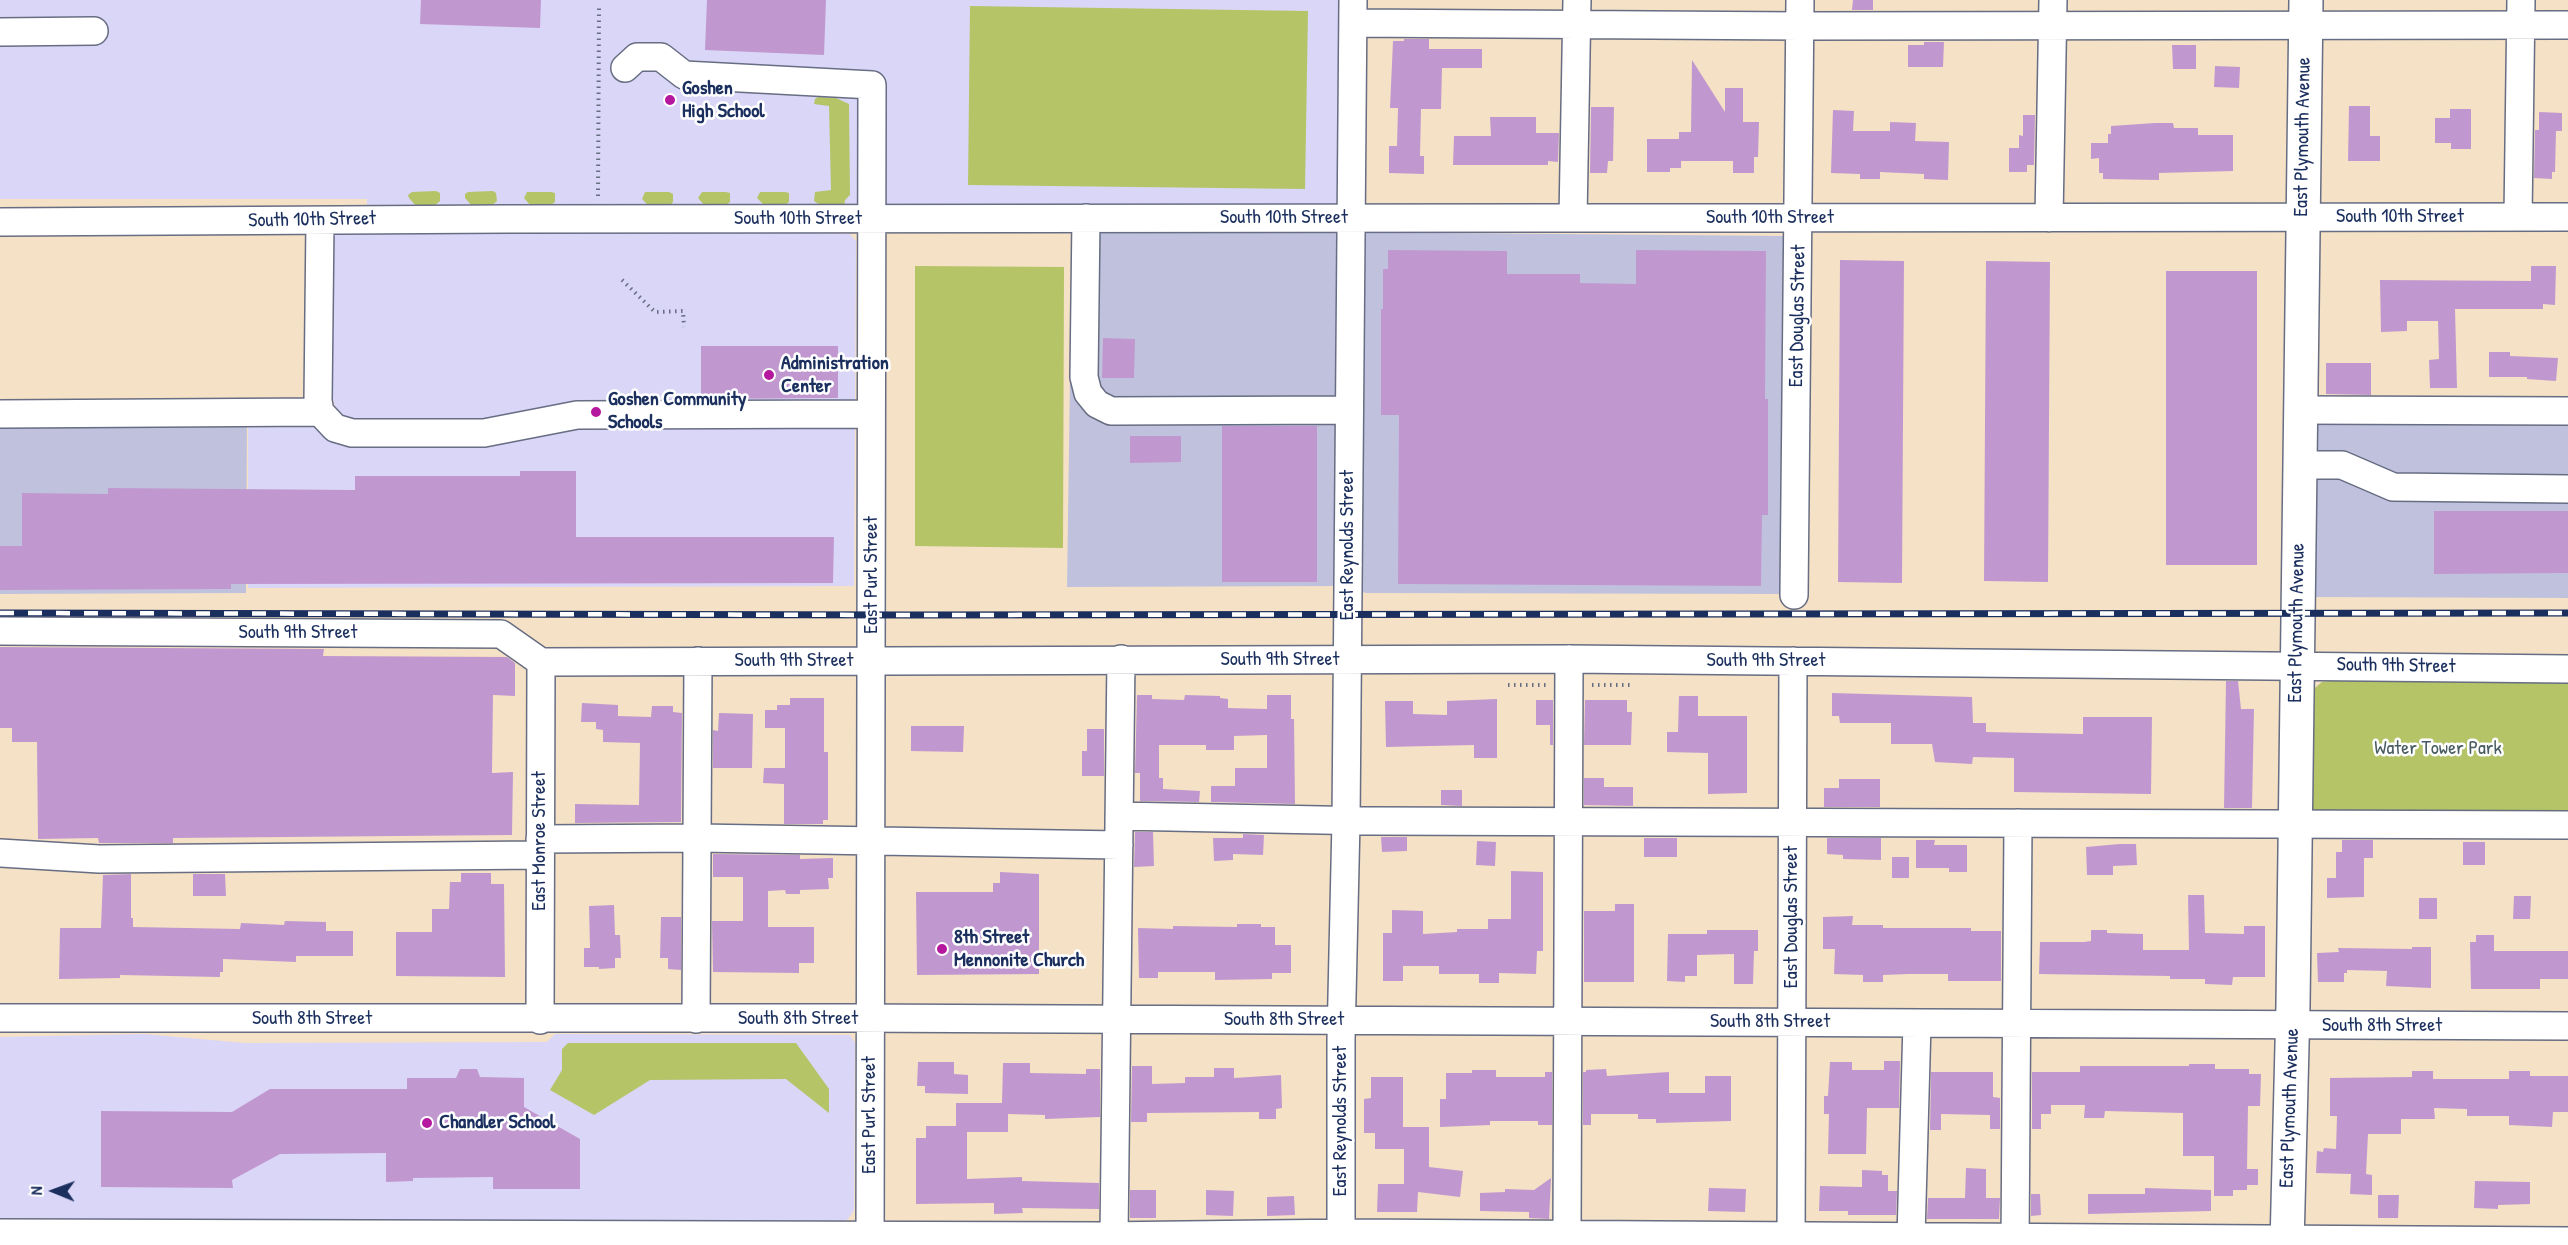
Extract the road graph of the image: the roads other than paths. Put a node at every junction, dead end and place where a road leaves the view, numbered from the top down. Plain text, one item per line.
1 (1353, 12) edge
2 (1577, 12) edge
3 (2521, 12) edge
4 (1800, 13) edge
5 (2052, 13) edge
6 (2306, 13) edge
7 (2568, 25) edge
8 (94, 31) dead end
9 (0, 32) edge
10 (625, 68) dead end
11 (1350, 217) junction
12 (2518, 217) junction
13 (2568, 217) edge
14 (1086, 218) junction
15 (1573, 218) junction
16 (1800, 218) junction
17 (2049, 218) junction
18 (2302, 218) junction
19 (872, 219) junction
20 (320, 221) junction
21 (0, 222) edge
22 (1349, 410) junction
23 (2300, 410) junction
24 (2568, 411) edge
25 (321, 412) junction
26 (0, 414) edge
27 (871, 414) junction
28 (2299, 465) junction
29 (2568, 489) edge
30 (1794, 595) dead end
31 (0, 631) edge
32 (1121, 659) junction
33 (1569, 659) junction
34 (1347, 660) junction
35 (698, 661) junction
36 (1793, 661) junction
37 (542, 662) junction
38 (872, 662) junction
39 (2297, 665) junction
40 (2568, 669) edge
41 (1119, 816) junction
42 (1346, 820) junction
43 (1568, 821) junction
44 (1792, 823) junction
45 (2018, 823) junction
46 (2295, 825) junction
47 (2568, 825) edge
48 (698, 838) junction
49 (872, 841) junction
50 (1119, 845) junction
51 (540, 847) junction
52 (0, 853) edge
53 (0, 1018) edge
54 (871, 1018) junction
55 (696, 1019) junction
56 (540, 1020) junction
57 (1342, 1020) junction
58 (1118, 1021) junction
59 (1568, 1022) junction
60 (1791, 1022) junction
61 (1917, 1023) junction
62 (2015, 1024) junction
63 (2293, 1026) junction
64 (2568, 1026) edge
65 (0, 1233) edge
66 (1911, 1236) junction
67 (1348, 1237) edge
68 (1106, 1239) edge
69 (1554, 1239) edge
70 (396, 1240) edge
71 (637, 1240) edge
72 (870, 1240) edge
73 (1791, 1240) edge
74 (2015, 1241) edge
75 (2568, 1241) edge
76 (2287, 1243) edge

1 - 2 street
1 - 11 street, East Reynolds Street
2 - 4 street
2 - 15 street
3 - 6 street
3 - 7 street
3 - 12 street
4 - 5 street
4 - 16 street, East Douglas Street
5 - 6 street
5 - 17 street
6 - 18 main road, East Plymouth Avenue
8 - 9 street
10 - 19 street, East Purl Street
11 - 14 street, South 10th Street
11 - 15 street, South 10th Street
11 - 22 street, East Reynolds Street
12 - 13 street, South 10th Street
12 - 18 street, South 10th Street
14 - 19 street, South 10th Street
14 - 22 street
15 - 16 street, South 10th Street
16 - 17 street, South 10th Street
16 - 30 street, East Douglas Street
17 - 18 street, South 10th Street
18 - 23 main road, East Plymouth Avenue
19 - 20 street, South 10th Street
19 - 27 street, East Purl Street
20 - 21 street, South 10th Street
20 - 25 street
22 - 34 street, East Reynolds Street
23 - 24 street
23 - 28 main road, East Plymouth Avenue
25 - 26 street
25 - 27 street
27 - 38 street, East Purl Street
28 - 29 street
28 - 39 main road, East Plymouth Avenue
31 - 37 street, South 9th Street
32 - 34 street, South 9th Street
32 - 38 street, South 9th Street
32 - 41 street
33 - 34 street, South 9th Street
33 - 36 street, South 9th Street
33 - 43 street
34 - 42 street, East Reynolds Street
35 - 37 street, South 9th Street
35 - 38 street, South 9th Street
35 - 48 street
36 - 39 street, South 9th Street
36 - 44 street, East Douglas Street
37 - 51 street, East Monroe Street
38 - 49 street, East Purl Street
39 - 40 street, South 9th Street
39 - 46 main road, East Plymouth Avenue
41 - 42 street
41 - 50 street
42 - 43 street
42 - 57 street, East Reynolds Street
43 - 44 street
43 - 59 street
44 - 45 street
44 - 60 street, East Douglas Street
45 - 46 street
45 - 62 street
46 - 47 street
46 - 63 main road, East Plymouth Avenue
48 - 49 street
48 - 51 street
48 - 55 street
49 - 50 street
49 - 54 street, East Purl Street
50 - 58 street
51 - 52 street
51 - 56 street, East Monroe Street
53 - 56 street, South 8th Street
54 - 55 street, South 8th Street
54 - 58 street, South 8th Street
54 - 72 street, East Purl Street
55 - 56 street, South 8th Street
57 - 58 street, South 8th Street
57 - 59 street, South 8th Street
57 - 67 street, East Reynolds Street
58 - 68 street
59 - 60 street, South 8th Street
59 - 69 street
60 - 61 street, South 8th Street
60 - 73 street, East Douglas Street
61 - 62 street, South 8th Street
61 - 66 street
62 - 63 street, South 8th Street
62 - 74 street
63 - 64 street, South 8th Street
63 - 76 main road, East Plymouth Avenue
65 - 70 street
66 - 73 street
66 - 74 street
67 - 68 street
67 - 69 street
68 - 72 street
69 - 73 street
70 - 71 street
71 - 72 street
74 - 76 street
75 - 76 street

